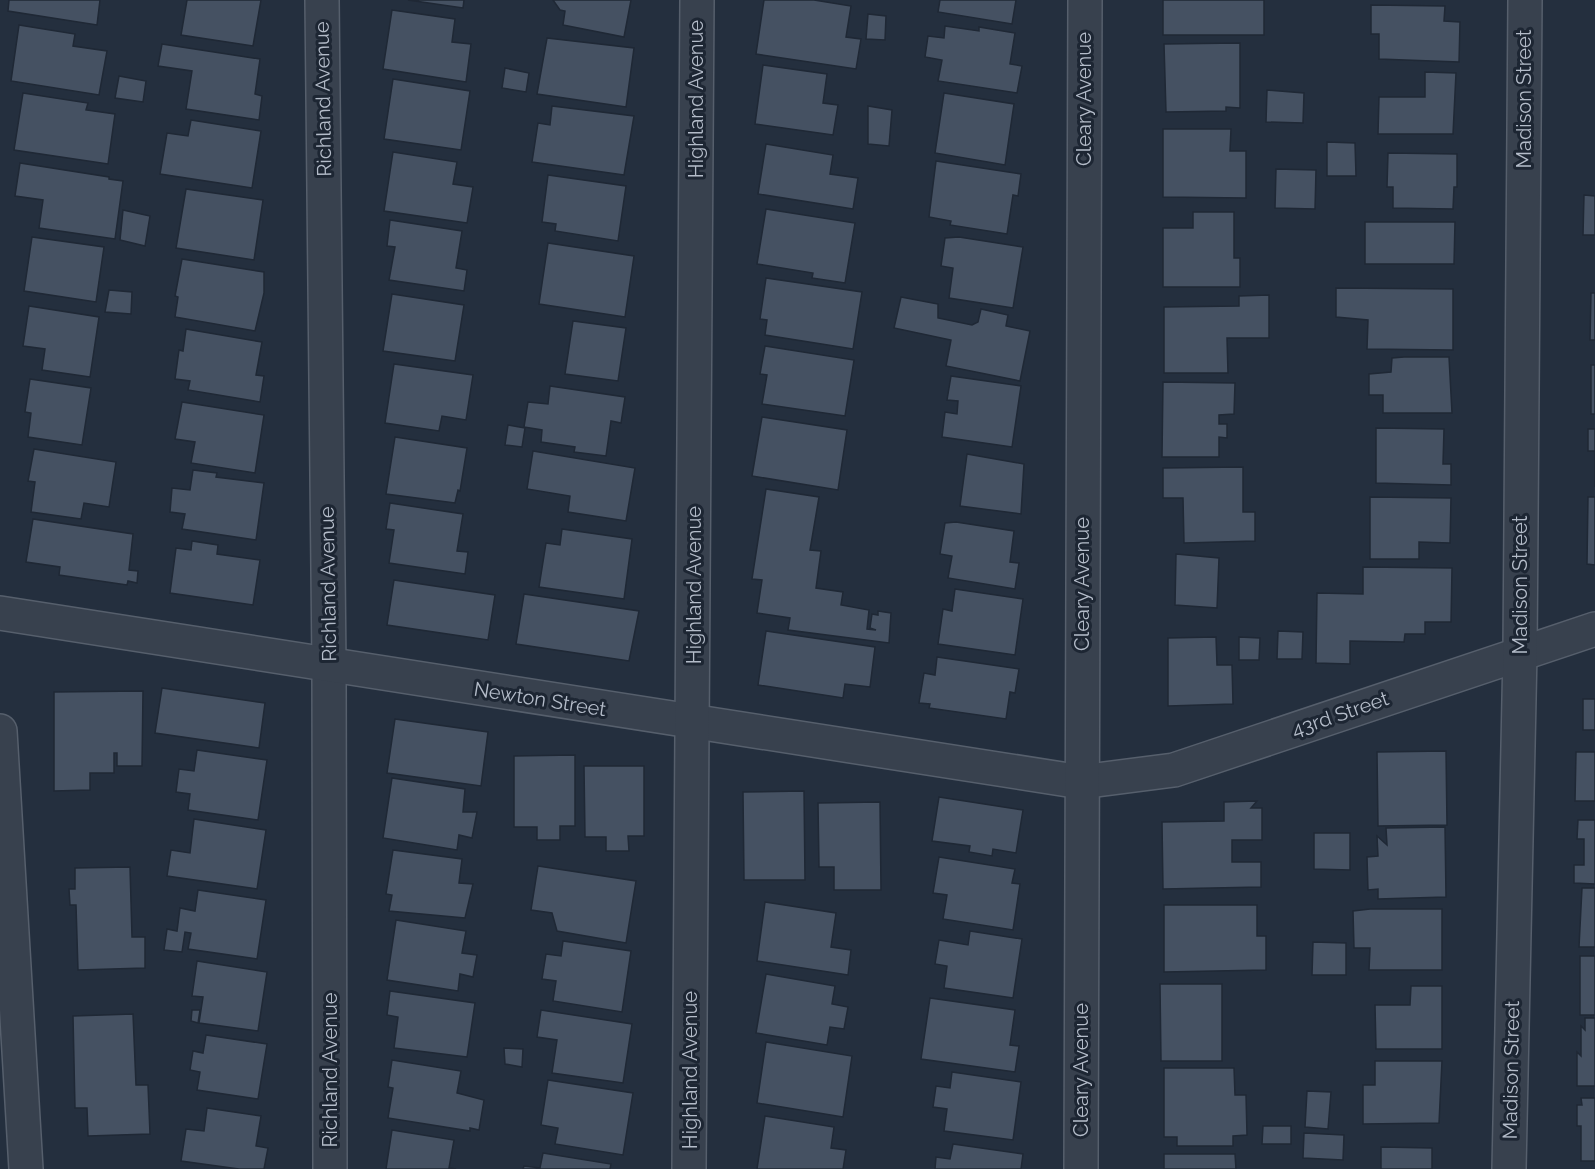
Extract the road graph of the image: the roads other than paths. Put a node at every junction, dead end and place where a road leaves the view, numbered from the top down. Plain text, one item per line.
1 (322, 0) edge
2 (697, 0) edge
3 (1085, 0) edge
4 (1525, 0) edge
5 (0, 613) edge
6 (1595, 629) edge
7 (1520, 652) junction
8 (329, 665) junction
9 (693, 723) junction
10 (0, 731) edge
11 (1081, 782) junction
12 (26, 1169) edge
13 (330, 1169) edge
14 (689, 1169) edge
15 (1081, 1169) edge
16 (1509, 1169) edge

1 - 8 street, Richland Avenue
2 - 9 street, Highland Avenue
3 - 11 street, Cleary Avenue
4 - 7 street, Madison Street
5 - 8 street, Newton Street
6 - 7 street, 43rd Street
7 - 11 street, 43rd Street
7 - 16 street, Madison Street
8 - 9 street, Newton Street
8 - 13 street, Richland Avenue
9 - 11 street, Newton Street
9 - 14 street, Highland Avenue
10 - 12 street
11 - 15 street, Cleary Avenue

